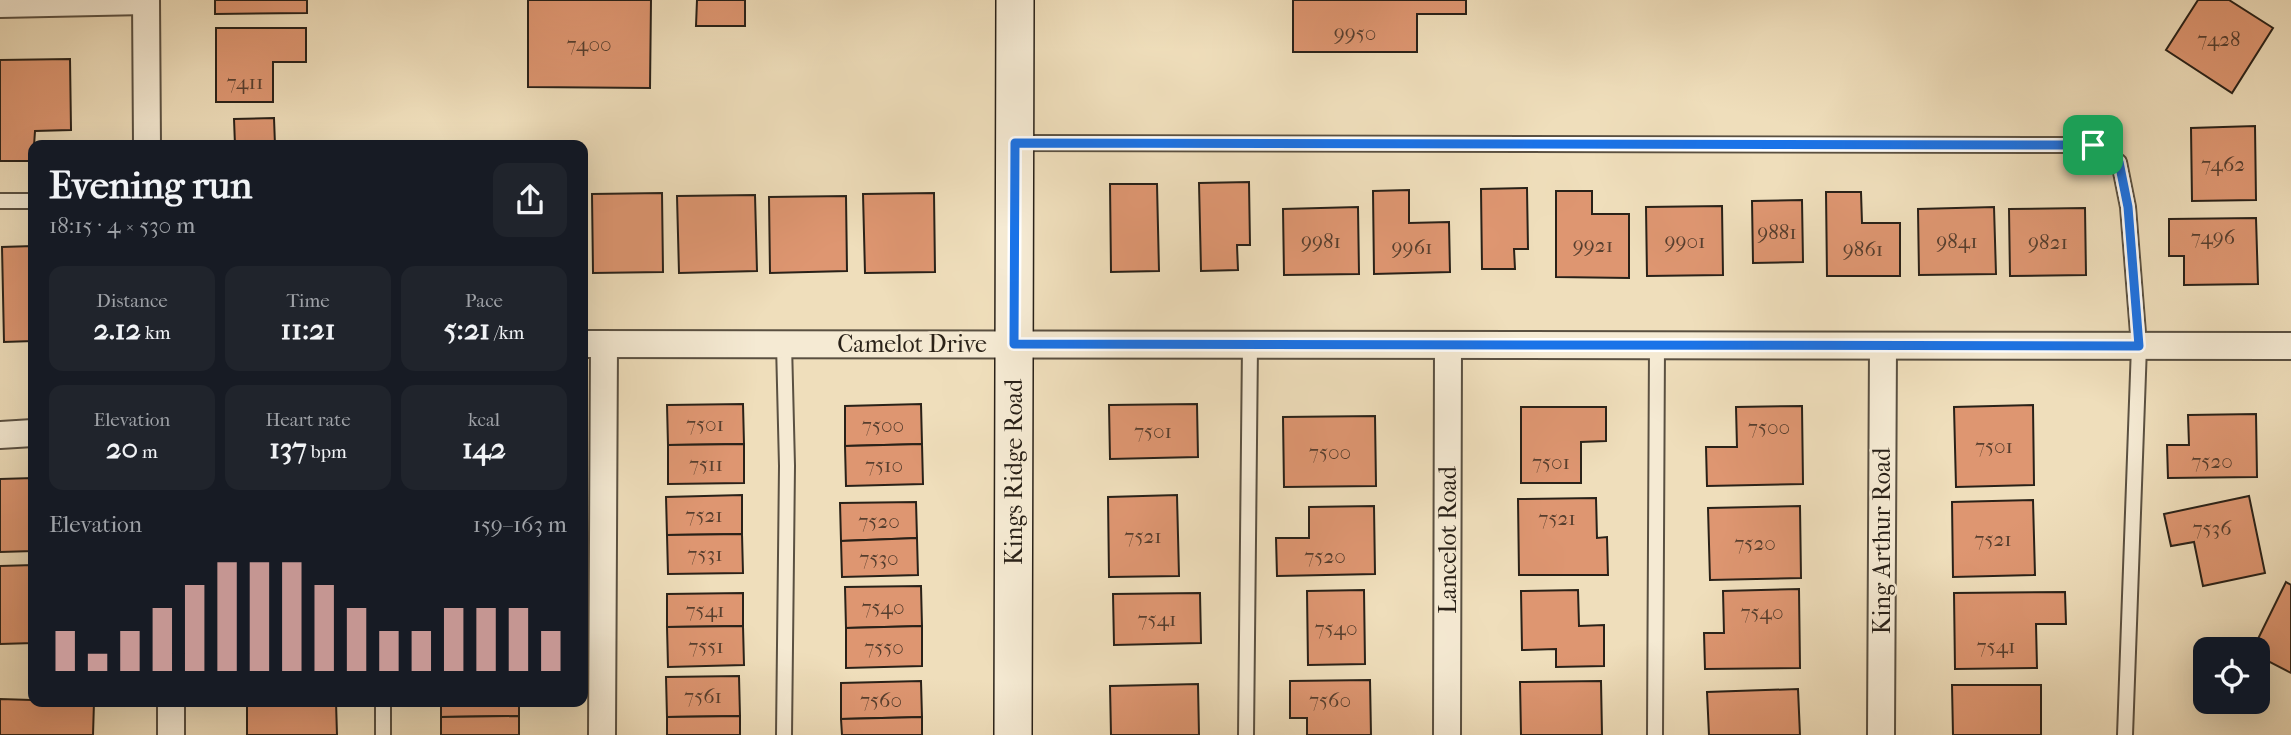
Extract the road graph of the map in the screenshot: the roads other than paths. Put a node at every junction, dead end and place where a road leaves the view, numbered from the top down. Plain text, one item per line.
1 (1015, 0) edge
2 (146, 1) edge
3 (0, 4) edge
4 (147, 140) edge
5 (1015, 143) junction
6 (0, 201) edge
7 (28, 201) edge
8 (593, 344) edge
9 (784, 344) junction
10 (1014, 344) junction
11 (1250, 345) junction
12 (1448, 345) junction
13 (1657, 346) junction
14 (1883, 346) junction
15 (2139, 346) junction
16 (2291, 346) edge
17 (28, 433) edge
18 (0, 435) edge
19 (171, 707) edge
20 (383, 707) edge
21 (171, 735) edge
22 (383, 735) edge
23 (602, 735) edge
24 (784, 735) edge
25 (1013, 735) edge
26 (1246, 735) edge
27 (1447, 735) edge
28 (1655, 735) edge
29 (1881, 735) edge
30 (2125, 735) edge

1 - 5 street, Kings Ridge Road
2 - 3 street
2 - 4 street
5 - 10 street, Kings Ridge Road
5 - 15 lane
6 - 7 lane
8 - 9 street, Camelot Drive
8 - 23 street
9 - 10 street, Camelot Drive
9 - 24 lane
10 - 11 street, Camelot Drive
10 - 25 street, Kings Ridge Road
11 - 12 street, Camelot Drive
11 - 26 lane
12 - 13 street, Camelot Drive
12 - 27 street, Lancelot Road
13 - 14 street, Camelot Drive
13 - 28 lane
14 - 15 street, Camelot Drive
14 - 29 street, King Arthur Road
15 - 16 street, Camelot Drive
15 - 30 lane
17 - 18 street
19 - 21 street
20 - 22 lane

